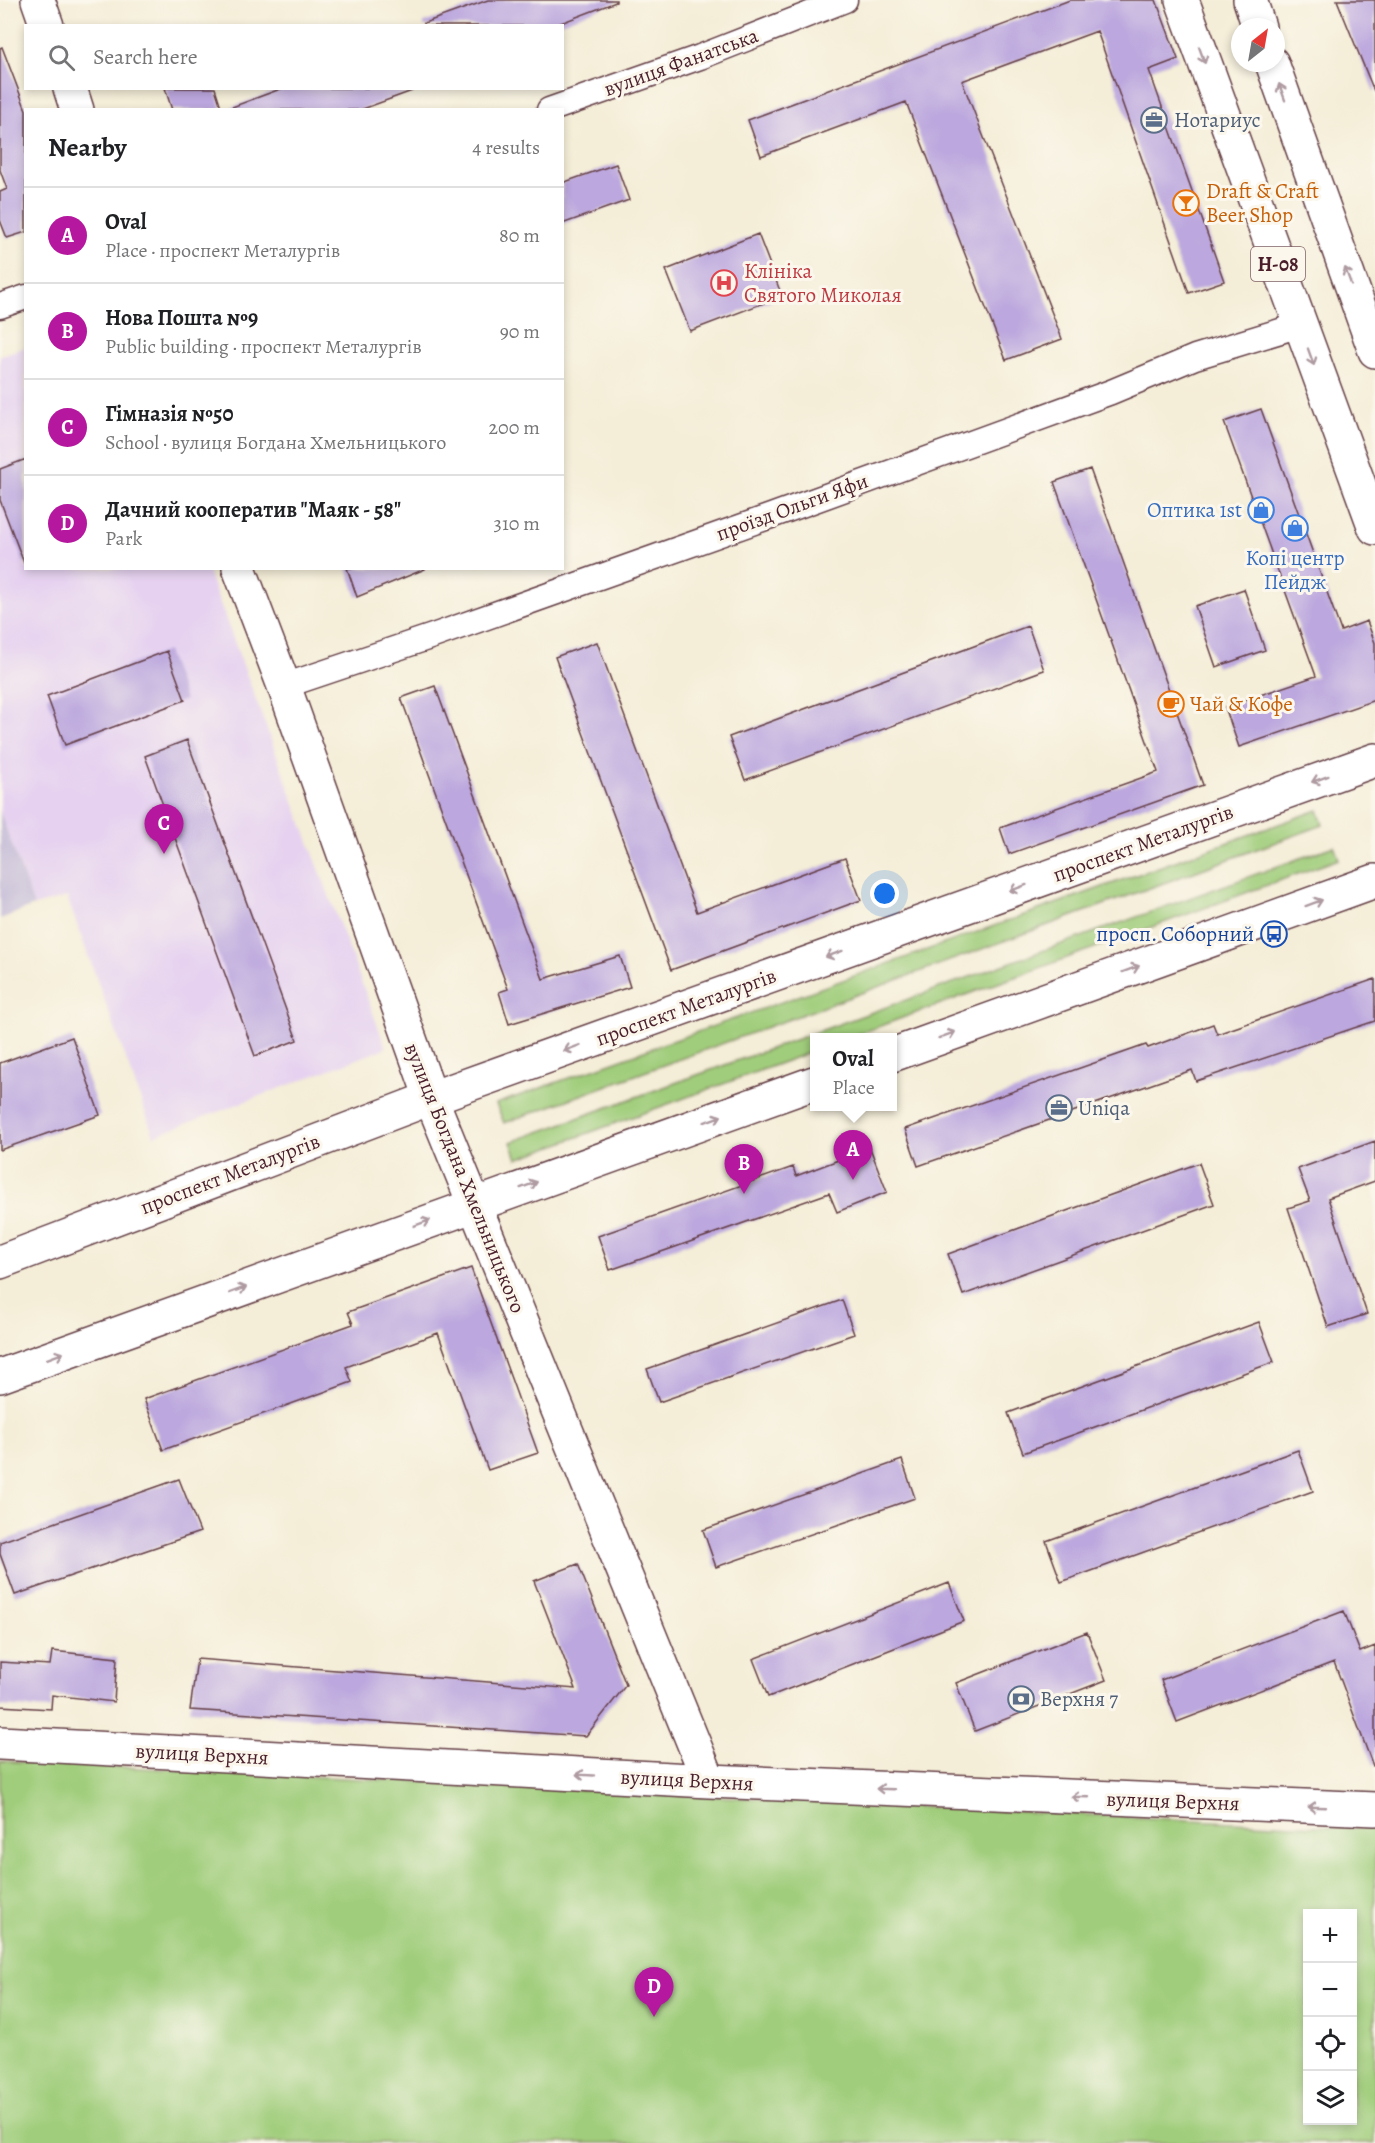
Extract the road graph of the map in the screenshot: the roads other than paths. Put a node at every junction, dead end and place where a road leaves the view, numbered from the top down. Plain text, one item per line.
1 (38, 0) edge
2 (846, 0) edge
3 (1182, 0) edge
4 (1250, 0) edge
5 (1256, 18) edge
6 (47, 24) edge
7 (1275, 72) edge
8 (71, 90) edge
9 (76, 108) edge
10 (555, 108) edge
11 (24, 298) edge
12 (0, 306) edge
13 (1300, 325) junction
14 (1375, 351) edge
15 (1375, 528) edge
16 (240, 570) edge
17 (284, 686) junction
18 (1375, 760) edge
19 (1375, 881) edge
20 (897, 1053) edge
21 (810, 1084) edge
22 (431, 1098) junction
23 (474, 1204) junction
24 (0, 1262) edge
25 (0, 1376) edge
26 (0, 1743) edge
27 (709, 1781) junction
28 (1375, 1809) edge

1 - 6 main road
2 - 10 street, вулиця Фанатська
3 -> 13 main road, Н-08
4 - 5 main road
14 -> 7 main road, Н-08
8 - 9 main road
11 - 12 street
13 -> 15 main road, Н-08
13 - 17 street, проїзд Ольги Яфи
16 - 17 main road, вулиця Богдана Хмельницького
17 - 22 main road, вулиця Богдана Хмельницького
18 -> 22 main road, проспект Металургів
20 -> 19 main road
23 -> 21 main road
22 - 23 main road, вулиця Богдана Хмельницького
22 - 24 main road, проспект Металургів
25 -> 23 main road
23 - 27 main road, вулиця Богдана Хмельницького
27 -> 26 main road, вулиця Верхня
28 -> 27 main road, вулиця Верхня

